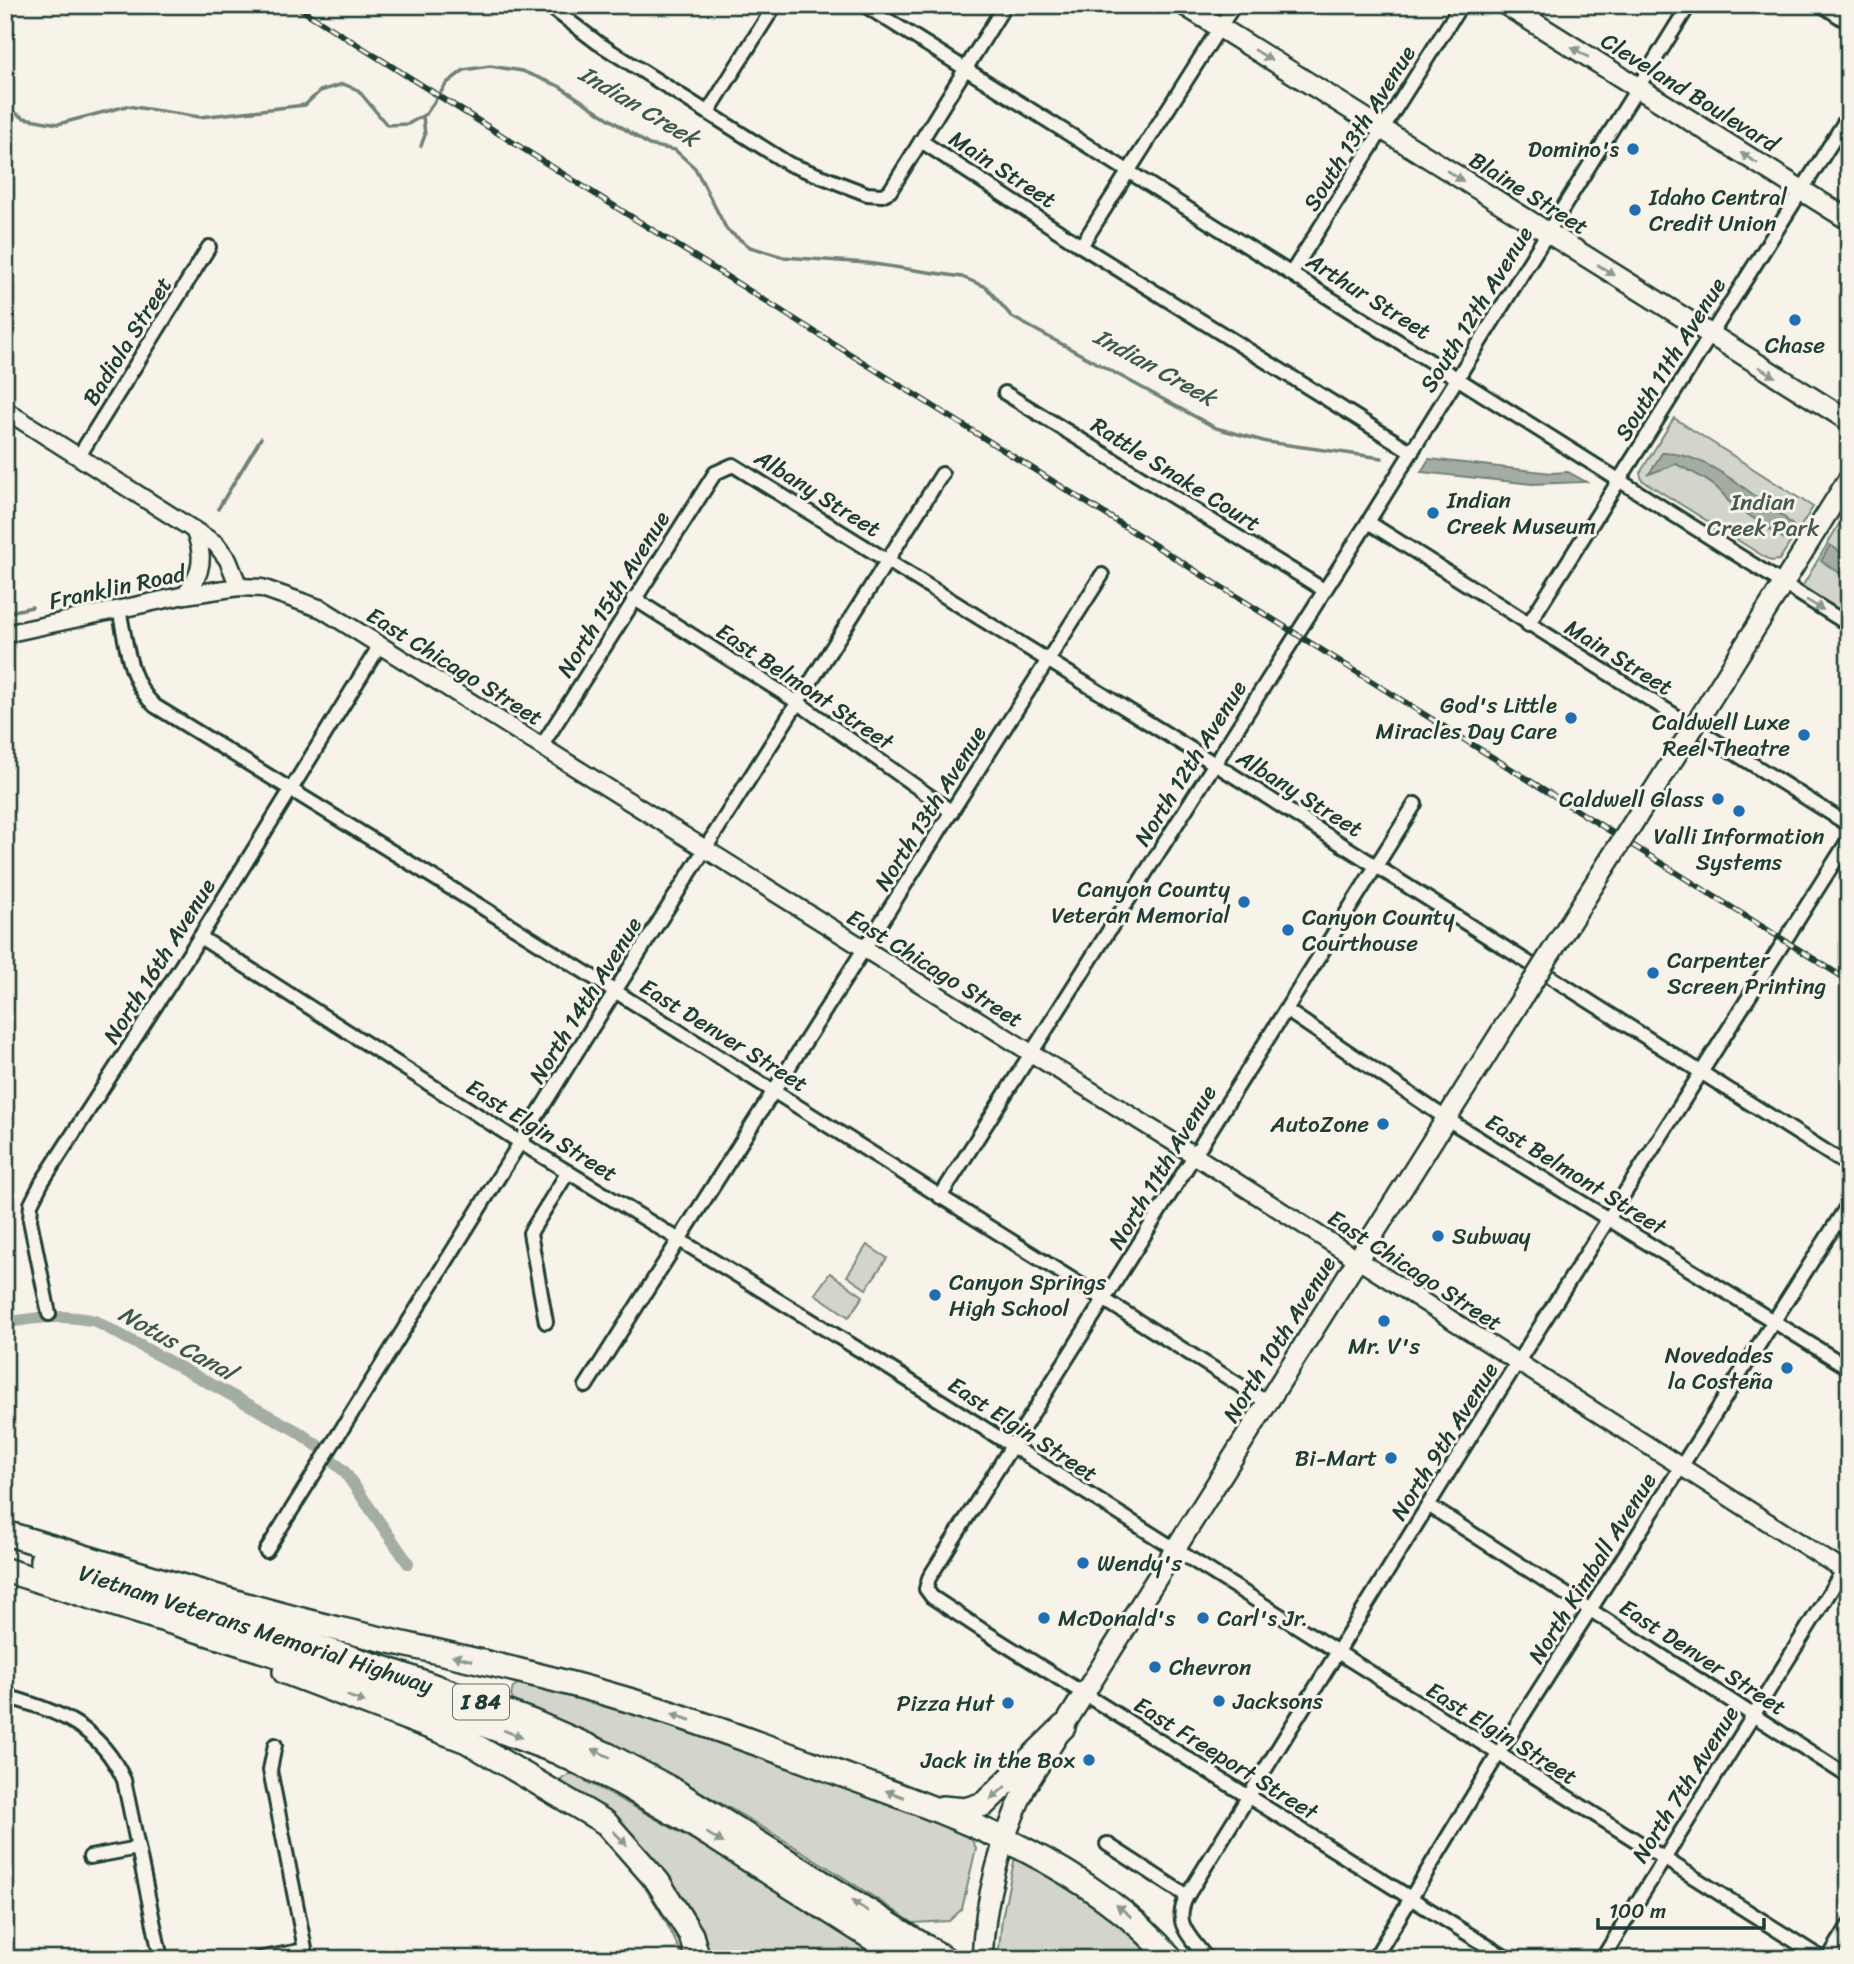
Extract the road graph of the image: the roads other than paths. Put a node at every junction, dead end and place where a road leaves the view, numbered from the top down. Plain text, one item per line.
1 (775, 5) edge
2 (864, 5) edge
3 (1005, 5) edge
4 (1184, 5) edge
5 (1234, 5) edge
6 (1461, 5) edge
7 (1506, 5) edge
8 (1689, 5) edge
9 (1822, 5) edge
10 (553, 7) edge
11 (1849, 23) edge
12 (1220, 28) junction
13 (965, 69) junction
14 (1637, 89) junction
15 (708, 112) junction
16 (1849, 115) edge
17 (1382, 130) junction
18 (921, 141) junction
19 (1128, 172) junction
20 (1800, 190) junction
21 (1849, 220) edge
22 (1548, 233) junction
23 (1081, 246) junction
24 (209, 247) dead end
25 (1292, 272) junction
26 (1709, 336) junction
27 (1458, 376) junction
28 (1005, 393) dead end
29 (5, 410) edge
30 (1849, 421) edge
31 (1412, 452) junction
32 (79, 457) junction
33 (723, 467) joint
34 (942, 474) dead end
35 (1849, 478) edge
36 (1620, 480) junction
37 (1368, 522) junction
38 (194, 528) junction
39 (886, 560) junction
40 (1102, 575) dead end
41 (1781, 584) junction
42 (239, 587) junction
43 (1324, 590) junction
44 (185, 595) junction
45 (634, 598) junction
46 (119, 610) junction
47 (1528, 625) junction
48 (1849, 625) edge
49 (5, 634) edge
50 (1296, 635) joint
51 (380, 645) junction
52 (1048, 660) junction
53 (797, 702) junction
54 (541, 747) junction
55 (1215, 764) junction
56 (290, 787) junction
57 (1415, 804) dead end
58 (952, 812) junction
59 (1849, 825) edge
60 (1849, 839) edge
61 (705, 851) junction
62 (1376, 866) junction
63 (200, 937) junction
64 (864, 950) junction
65 (615, 991) junction
66 (1286, 1010) junction
67 (1031, 1055) junction
68 (1702, 1071) junction
69 (774, 1091) junction
70 (1447, 1119) junction
71 (522, 1142) junction
72 (1194, 1155) junction
73 (1849, 1166) edge
74 (568, 1172) junction
75 (940, 1197) junction
76 (1849, 1203) edge
77 (1609, 1219) junction
78 (679, 1240) junction
79 (1358, 1259) junction
80 (1104, 1302) junction
81 (49, 1314) dead end
82 (1773, 1321) junction
83 (546, 1322) dead end
84 (1518, 1364) junction
85 (1849, 1368) edge
86 (586, 1386) dead end
87 (1268, 1404) junction
88 (1011, 1447) junction
89 (1681, 1467) junction
90 (1428, 1505) junction
91 (5, 1533) edge
92 (5, 1548) edge
93 (267, 1550) dead end
94 (1175, 1551) junction
95 (1847, 1569) edge
96 (5, 1570) edge
97 (926, 1589) joint
98 (1591, 1609) junction
99 (180, 1626) junction
100 (1337, 1654) junction
101 (1084, 1694) junction
102 (5, 1696) edge
103 (1752, 1715) junction
104 (1063, 1727) junction
105 (275, 1745) dead end
106 (1497, 1756) junction
107 (1849, 1777) edge
108 (1249, 1797) junction
109 (924, 1805) junction
110 (1004, 1838) junction
111 (1107, 1844) dead end
112 (138, 1848) junction
113 (90, 1857) dead end
114 (1663, 1859) junction
115 (1187, 1896) junction
116 (1412, 1899) junction
117 (1849, 1925) edge
118 (911, 1951) edge
119 (306, 1954) edge
120 (161, 1959) edge
121 (258, 1959) edge
122 (698, 1959) edge
123 (945, 1959) edge
124 (982, 1959) edge
125 (1172, 1959) edge
126 (1207, 1959) edge
127 (1374, 1959) edge
128 (1508, 1959) edge
129 (1602, 1959) edge
130 (1825, 1959) edge

1 - 15 street
2 - 13 street, Arthur Street
3 - 13 street
4 - 12 main road, Blaine Street
5 - 12 street
6 - 17 street, South 13th Avenue
14 -> 7 main road, Cleveland Boulevard
8 - 14 street, South 12th Avenue
9 - 11 street
10 - 15 street, Main Street
12 -> 17 main road, Blaine Street
12 - 19 street
13 - 18 street
13 - 19 street, Arthur Street
20 -> 14 main road, Cleveland Boulevard
14 - 22 street, South 12th Avenue
15 - 18 street, Main Street
16 - 20 street, South 11th Avenue
17 -> 22 main road, Blaine Street
17 - 25 street, South 13th Avenue
18 - 23 street, Main Street
19 - 23 street
19 - 25 street, Arthur Street
20 - 21 main road, Cleveland Boulevard
20 - 26 street, South 11th Avenue
22 -> 26 main road, Blaine Street
22 - 27 street, South 12th Avenue
23 - 31 street, Main Street
24 - 32 street, Badiola Street
25 - 27 street, Arthur Street
26 -> 30 main road, Blaine Street
26 - 36 street, South 11th Avenue
27 - 31 street, South 12th Avenue
27 - 36 street, Arthur Street
28 - 43 street, Rattle Snake Court
29 - 32 street
31 - 37 street, South 12th Avenue
32 - 38 street
33 - 39 street, Albany Street
33 - 45 street, North 15th Avenue
34 - 39 street, North 14th Avenue
35 - 41 main road, North 10th Avenue
36 - 41 street, Arthur Street
36 - 47 street, South 11th Avenue
37 - 43 street, South 12th Avenue
37 - 47 street, Main Street
38 - 42 street
38 - 44 street
39 - 52 street, Albany Street
39 - 53 street, North 14th Avenue
40 - 52 street, North 13th Avenue
41 -> 48 street, Arthur Street
41 - 70 main road, North 10th Avenue, bridge
42 - 44 street, Franklin Road
42 - 51 street, East Chicago Street
43 - 50 street, South 12th Avenue
44 - 46 street, Franklin Road
45 - 53 street, East Belmont Street
45 - 54 street, North 15th Avenue
46 - 49 street, Franklin Road
46 - 56 street, East Denver Street
47 - 59 street, Main Street
50 - 55 street, North 12th Avenue
51 - 54 street, East Chicago Street
51 - 56 street, North 16th Avenue
52 - 55 street, Albany Street
52 - 58 street, North 13th Avenue
53 - 58 street, East Belmont Street
53 - 61 street, North 14th Avenue
54 - 61 street, East Chicago Street
55 - 62 street, Albany Street
55 - 67 street, North 12th Avenue
56 - 63 street, North 16th Avenue
56 - 65 street, East Denver Street
57 - 62 street, North 11th Avenue
58 - 64 street, North 13th Avenue
60 - 68 street, North 9th Avenue
61 - 64 street, East Chicago Street
61 - 65 street, North 14th Avenue
62 - 66 street, North 11th Avenue
62 - 68 street, Albany Street
63 - 71 street, East Elgin Street
63 - 81 street, North 16th Avenue
64 - 67 street, East Chicago Street
64 - 69 street, North 13th Avenue
65 - 69 street, East Denver Street
65 - 71 street, North 14th Avenue
66 - 70 street, East Belmont Street
66 - 72 street, North 11th Avenue
67 - 72 street, East Chicago Street
67 - 75 street, North 12th Avenue
68 - 73 street, Albany Street
68 - 77 street, North 9th Avenue
69 - 75 street, East Denver Street
69 - 78 street, North 13th Avenue
70 - 77 street, East Belmont Street
70 - 79 main road, North 10th Avenue
71 - 74 street, East Elgin Street
71 - 93 street, North 14th Avenue
72 - 79 street, East Chicago Street
72 - 80 street, North 11th Avenue
74 - 78 street, East Elgin Street
74 - 83 street
75 - 80 street, East Denver Street
76 - 82 street, North Kimball Avenue
77 - 82 street, East Belmont Street
77 - 84 street, North 9th Avenue
78 - 86 street, North 13th Avenue
78 - 88 street, East Elgin Street
79 - 84 street, East Chicago Street
79 - 87 main road, North 10th Avenue
80 - 87 street, East Denver Street
80 - 88 street, North 11th Avenue
82 - 85 street, East Belmont Street
82 - 89 street, North Kimball Avenue
84 - 89 street, East Chicago Street
84 - 90 street, North 9th Avenue
87 - 94 main road, North 10th Avenue
88 - 94 street, East Elgin Street
88 - 97 street, North 11th Avenue
89 - 95 street, East Chicago Street
89 - 98 street, North Kimball Avenue
90 - 98 street, East Denver Street
90 - 100 street, North 9th Avenue
109 -> 91 highway
118 -> 92 highway, Vietnam Veterans Memorial Highway / I 84
94 - 100 street, East Elgin Street
94 - 101 main road, North 10th Avenue
95 - 103 street, North 7th Avenue
96 - 99 highway, Vietnam Veterans Memorial Highway / I 84
97 - 101 street, East Freeport Street
98 - 103 street, East Denver Street
98 - 106 street, North Kimball Avenue
99 -> 118 highway, Vietnam Veterans Memorial Highway / I 84
99 -> 122 highway
100 - 106 street, East Elgin Street
100 - 108 street, North 9th Avenue
101 - 104 main road, North 10th Avenue
101 - 108 street, East Freeport Street
102 - 112 street
103 - 107 street, East Denver Street
103 - 114 street, North 7th Avenue
104 -> 109 highway
104 - 110 main road, North 10th Avenue
105 - 119 street
106 - 114 street, East Elgin Street
106 - 116 street, North Kimball Avenue
108 - 115 street, North 9th Avenue
108 - 116 street, East Freeport Street
109 - 110 highway
110 - 124 main road, North 10th Avenue
125 -> 110 highway
111 - 115 street
112 - 113 street
112 - 120 street
114 - 129 street, North 7th Avenue
114 - 130 street, East Elgin Street
115 - 126 street
116 - 127 street, North Kimball Avenue
116 - 128 street, East Freeport Street
117 - 130 street
118 - 123 highway, Vietnam Veterans Memorial Highway / I 84
119 - 121 street

